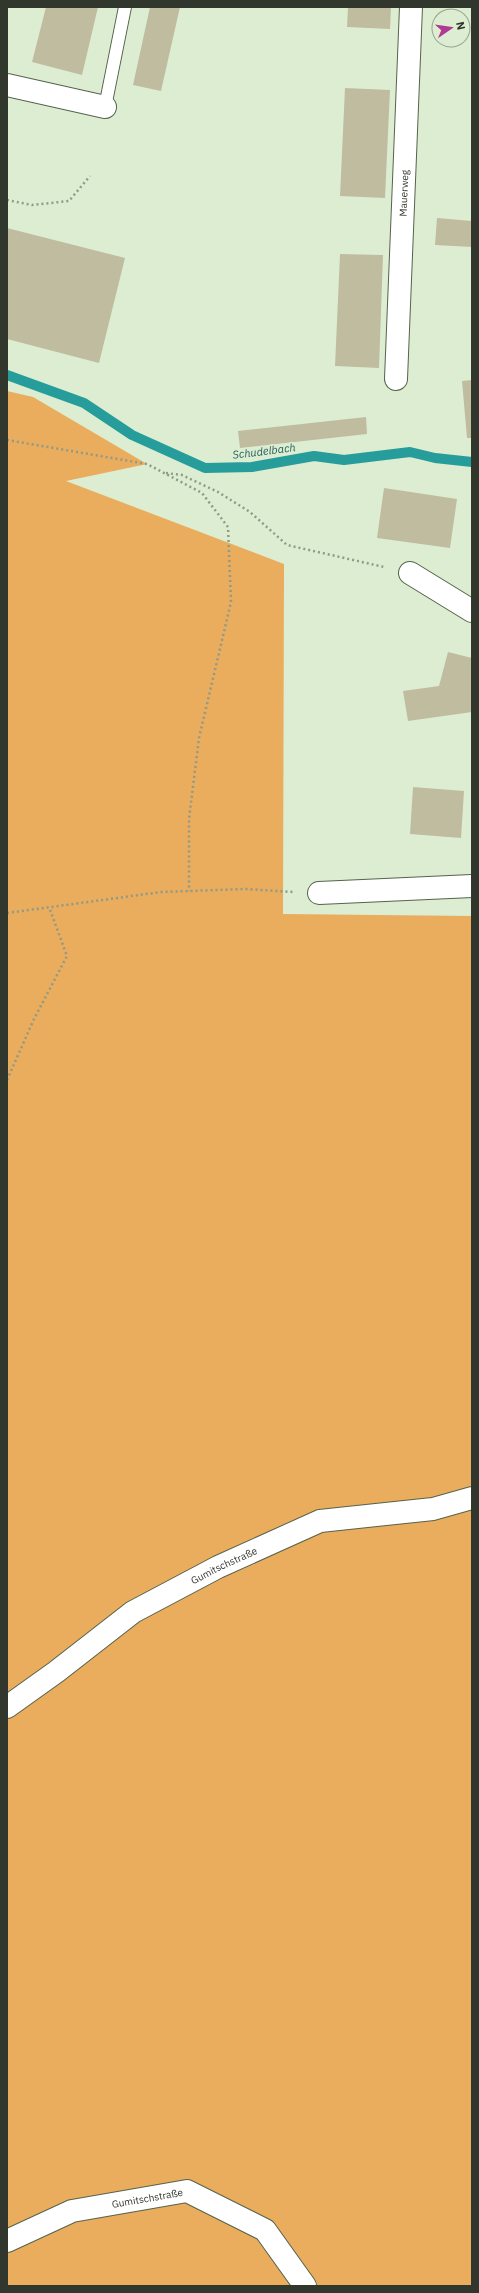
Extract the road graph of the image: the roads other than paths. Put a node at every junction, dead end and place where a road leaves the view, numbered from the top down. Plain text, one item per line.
1 (126, 7) edge
2 (411, 7) edge
3 (7, 85) edge
4 (105, 107) joint
5 (396, 379) dead end
6 (410, 573) road end
7 (472, 611) edge
8 (472, 886) edge
9 (319, 893) road end
10 (472, 1498) edge
11 (7, 1706) edge
12 (7, 2241) edge
13 (305, 2286) edge

1 - 4 lane
2 - 5 street, Mauerweg
3 - 4 street
6 - 7 street
8 - 9 street
10 - 11 street, Gumitschstraße
12 - 13 street, Gumitschstraße

